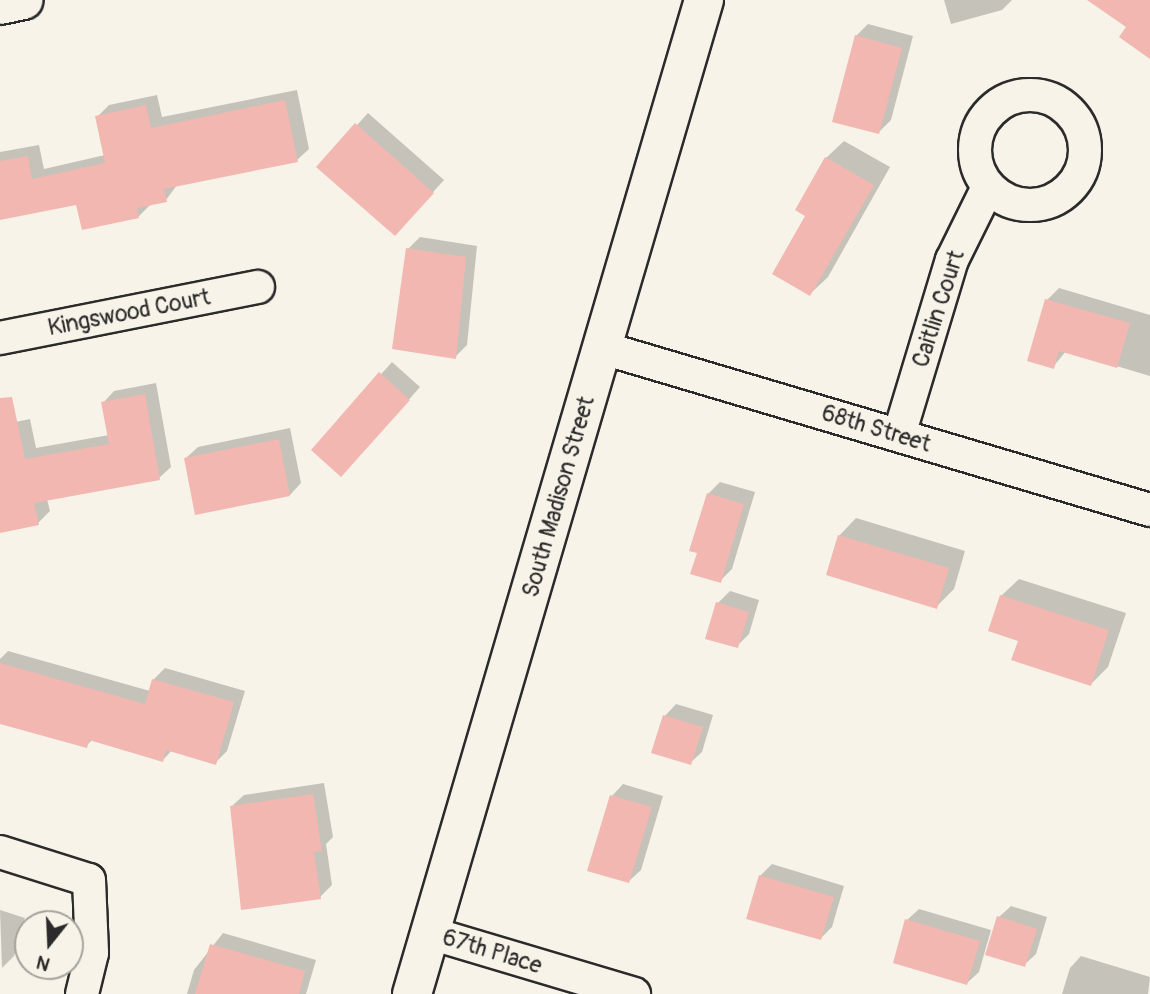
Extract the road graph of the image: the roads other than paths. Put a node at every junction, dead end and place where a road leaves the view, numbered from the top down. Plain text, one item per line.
1 (23, 0) edge
2 (704, 0) edge
3 (0, 5) edge
4 (988, 187) dead end
5 (258, 287) dead end
6 (0, 338) edge
7 (603, 348) junction
8 (899, 436) junction
9 (1150, 510) edge
10 (0, 852) edge
11 (430, 933) junction
12 (82, 994) edge
13 (412, 994) edge
14 (634, 994) edge

1 - 3 street
2 - 7 street, South Madison Street
4 - 8 street, Caitlin Court
5 - 6 street, Kingswood Court
7 - 8 street, 68th Street
7 - 11 street, South Madison Street
8 - 9 street, 68th Street
10 - 12 street
11 - 13 street, South Madison Street
11 - 14 street, 67th Place

